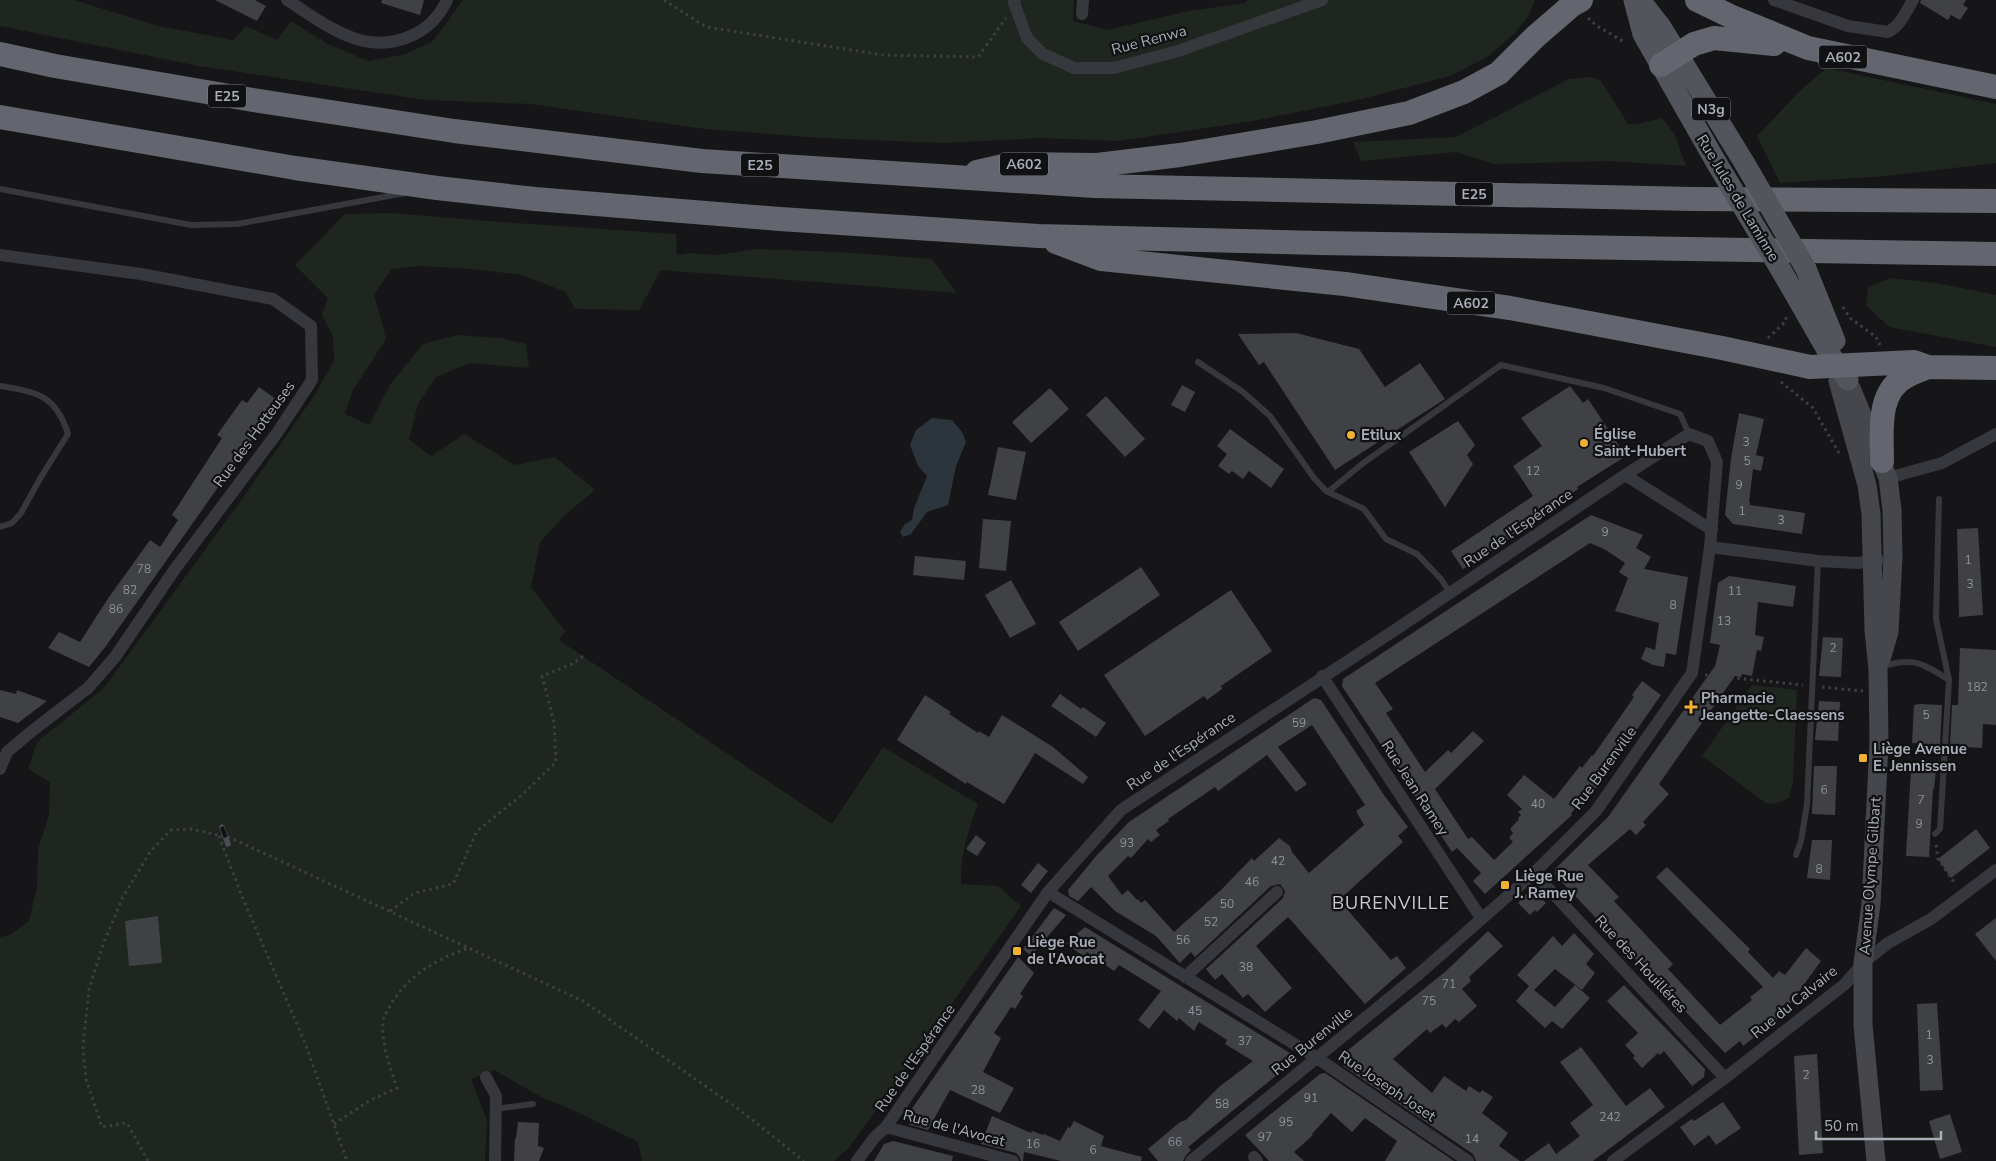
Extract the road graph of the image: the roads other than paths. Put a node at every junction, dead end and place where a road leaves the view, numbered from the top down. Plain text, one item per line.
1 (287, 0) edge
2 (447, 0) edge
3 (1083, 0) edge
4 (1322, 0) edge
5 (1634, 0) edge
6 (1640, 0) edge
7 (1697, 0) edge
8 (1774, 0) edge
9 (1913, 0) edge
10 (1568, 2) edge
11 (1015, 3) edge
12 (1082, 14) dead end
13 (1645, 36) junction
14 (1808, 48) junction
15 (0, 54) edge
16 (1669, 60) junction
17 (1996, 88) edge
18 (6, 123) edge
19 (952, 178) junction
20 (437, 188) junction
21 (0, 189) edge
22 (1996, 201) edge
23 (1038, 236) junction
24 (1996, 254) edge
25 (0, 255) edge
26 (1198, 362) dead end
27 (1838, 365) junction
28 (1928, 367) junction
29 (1996, 368) edge
30 (0, 386) edge
31 (1689, 434) junction
32 (1996, 434) edge
33 (1885, 469) junction
34 (1625, 475) junction
35 (1328, 492) junction
36 (1939, 499) dead end
37 (0, 527) edge
38 (1712, 530) junction
39 (1710, 547) junction
40 (1893, 558) junction
41 (1818, 561) junction
42 (1871, 562) junction
43 (1450, 593) junction
44 (1878, 669) junction
45 (1322, 676) junction
46 (1949, 680) junction
47 (0, 768) edge
48 (1935, 834) road end
49 (1796, 855) dead end
50 (1996, 870) edge
51 (1534, 873) junction
52 (1048, 892) junction
53 (1278, 892) dead end
54 (1481, 918) junction
55 (1864, 963) junction
56 (1185, 977) junction
57 (1317, 1058) junction
58 (486, 1077) dead end
59 (1725, 1078) junction
60 (533, 1104) dead end
61 (496, 1109) junction
62 (886, 1127) junction
63 (495, 1161) edge
64 (857, 1161) edge
65 (1013, 1161) edge
66 (1191, 1161) edge
67 (1468, 1161) edge
68 (1613, 1161) edge
69 (1876, 1161) edge

1 - 2 street
3 - 12 street
4 - 11 street, Rue Renwa
5 - 13 main road, Rue Jules de Laminne
6 - 13 main road, Rue Jules de Laminne
7 - 14 highway, A602
8 - 9 street
10 - 19 highway, A602
13 - 16 main road, Rue Jules de Laminne / N3g
14 - 16 highway
14 - 17 highway, A602
15 - 19 highway, E25
16 - 27 main road, Rue Jules de Laminne / N3g, bridge
16 - 27 main road, Rue Jules de Laminne / N3g, bridge
18 - 20 highway
19 - 22 highway, E25
20 - 21 lane
20 - 23 highway
23 - 24 highway
23 - 27 highway, A602
25 - 47 street, Rue des Hotteuses
26 - 35 lane
27 - 28 highway, A602
27 - 33 street, Avenue Olympe Gilbart
27 - 42 street, Avenue Olympe Gilbart
28 - 29 highway, A602
28 - 33 highway, A602
30 - 37 lane
31 - 34 street, Rue de l'Espérance
31 - 35 lane
31 - 38 street, Rue Burenville
32 - 33 street
33 - 40 street, Avenue Olympe Gilbart
34 - 38 street
34 - 43 street, Rue de l'Espérance
35 - 43 lane
36 - 46 lane
38 - 39 street, Rue Burenville
39 - 41 street
39 - 51 street, Rue Burenville
40 - 42 street
40 - 44 street, Avenue Olympe Gilbart
41 - 42 street
41 - 49 lane
42 - 44 street, Avenue Olympe Gilbart
43 - 45 street, Rue de l'Espérance
44 - 46 lane
44 - 55 street, Avenue Olympe Gilbart
45 - 52 street, Rue de l'Espérance
45 - 54 street, Rue Jean Ramey
46 - 48 lane
50 - 55 street, Rue du Calvaire
51 - 54 street, Rue Burenville
51 - 59 street, Rue des Houilléres
52 - 56 street, Rue Joseph Joset
52 - 62 street, Rue de l'Espérance
53 - 56 street
54 - 57 street, Rue Burenville
55 - 59 street, Rue du Calvaire
55 - 69 street, Avenue Olympe Gilbart
56 - 57 street, Rue Joseph Joset
57 - 66 street, Rue Burenville
57 - 67 street, Rue Joseph Joset
58 - 61 street
59 - 68 street, Rue du Calvaire
60 - 61 lane
61 - 63 street
62 - 64 street, Rue de l'Espérance
62 - 65 street, Rue de l'Avocat

